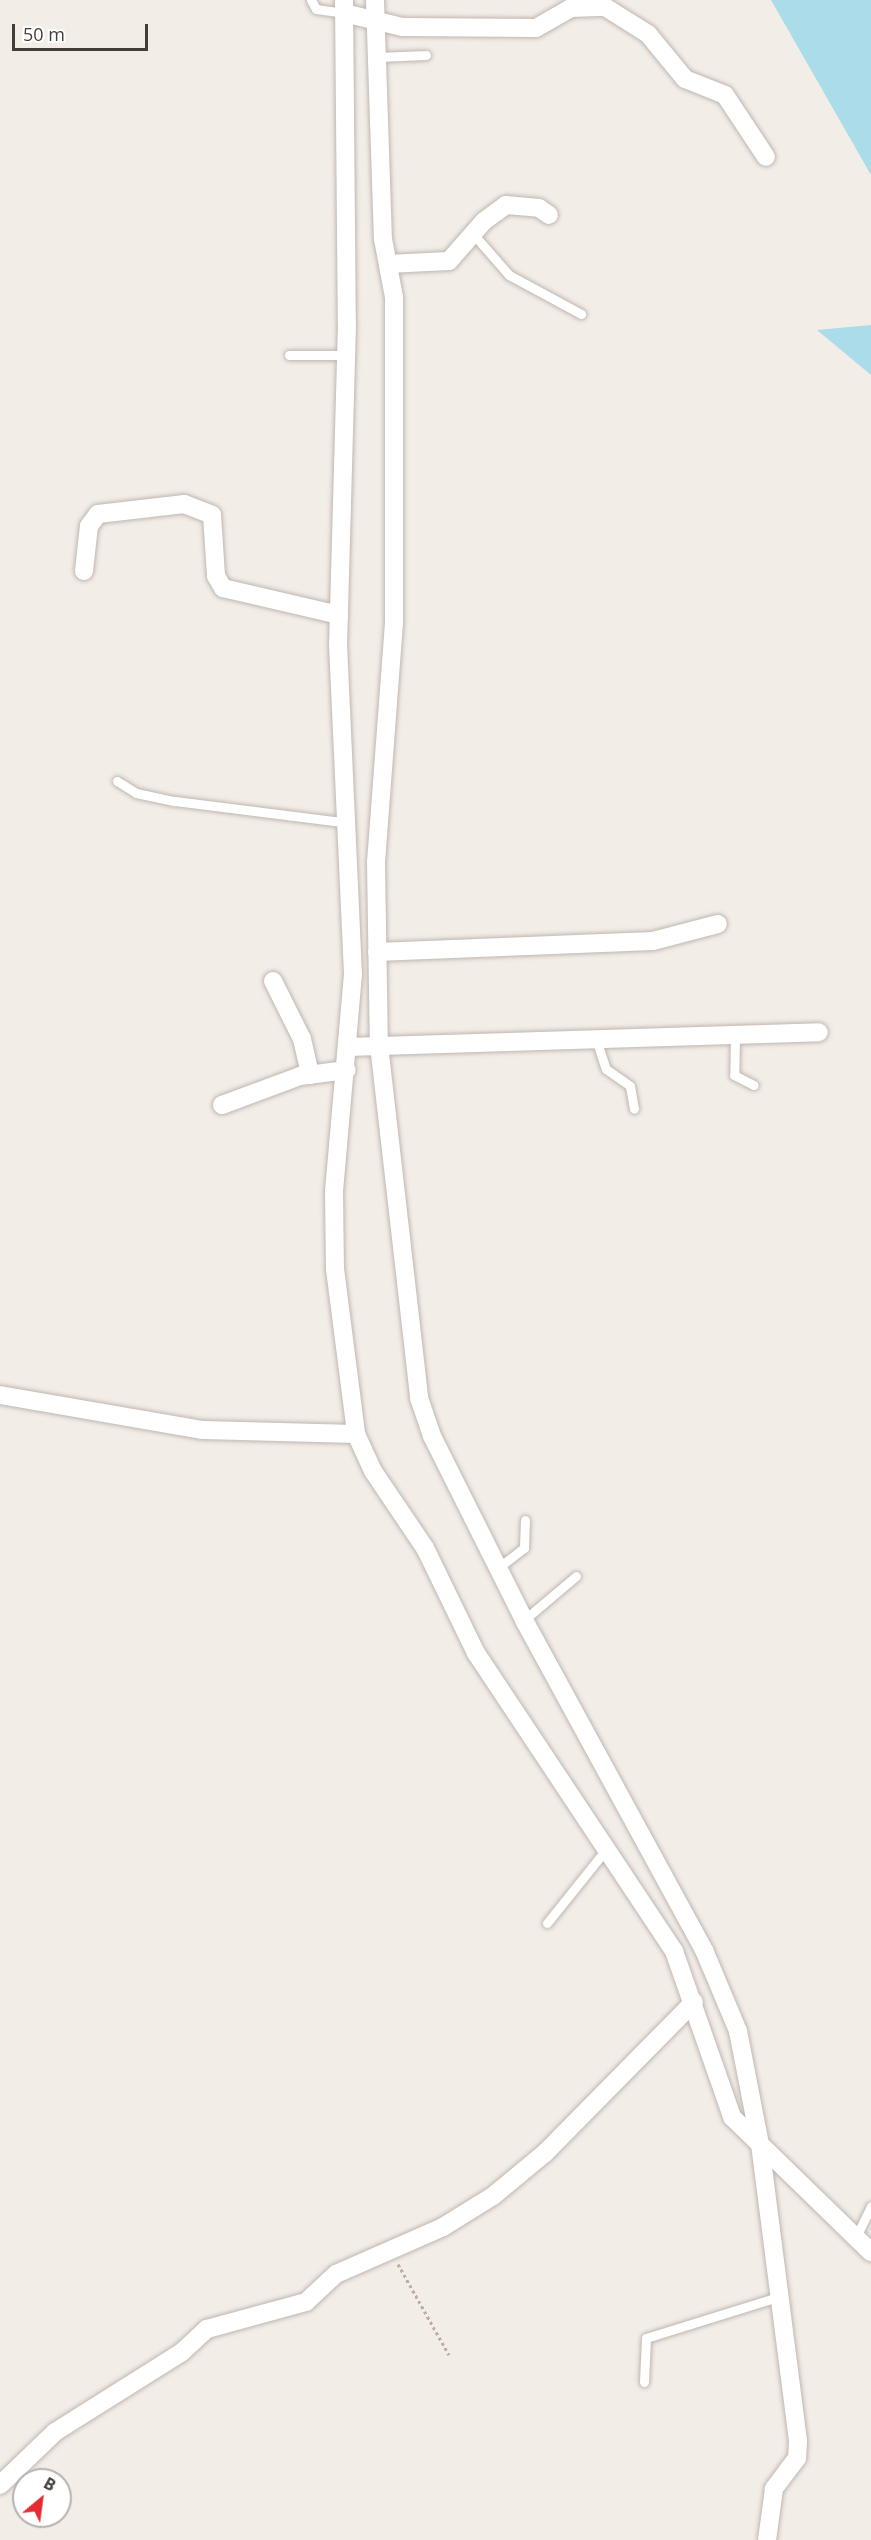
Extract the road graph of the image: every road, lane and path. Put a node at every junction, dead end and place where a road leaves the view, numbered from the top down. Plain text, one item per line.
1 (311, 0) edge
2 (360, 10) edge
3 (426, 55) dead end
4 (378, 57) junction
5 (766, 157) dead end
6 (549, 215) dead end
7 (475, 236) junction
8 (388, 264) junction
9 (581, 315) dead end
10 (289, 355) dead end
11 (346, 355) junction
12 (84, 571) dead end
13 (339, 615) junction
14 (117, 781) dead end
15 (348, 823) junction
16 (718, 924) dead end
17 (378, 952) junction
18 (273, 981) dead end
19 (819, 1032) dead end
20 (735, 1036) junction
21 (597, 1042) junction
22 (365, 1046) junction
23 (347, 1070) junction
24 (310, 1075) junction
25 (754, 1085) dead end
26 (222, 1105) dead end
27 (634, 1109) dead end
28 (0, 1395) edge
29 (357, 1434) junction
30 (525, 1520) dead end
31 (498, 1568) junction
32 (576, 1576) dead end
33 (524, 1620) junction
34 (607, 1848) junction
35 (547, 1923) dead end
36 (694, 2002) junction
37 (755, 2138) junction
38 (871, 2206) edge
39 (856, 2237) junction
40 (390, 2249) junction
41 (871, 2252) edge
42 (778, 2297) junction
43 (449, 2355) dead end
44 (644, 2382) dead end
45 (0, 2485) edge
46 (767, 2540) edge

1 - 2 lane
2 - 4 street
2 - 5 street
2 - 11 street
3 - 4 lane
4 - 8 street
6 - 7 street
7 - 8 street
7 - 9 lane
8 - 17 street
10 - 11 lane
11 - 13 street
12 - 13 street
13 - 15 street
14 - 15 lane
15 - 22 street
16 - 17 street
17 - 22 street
18 - 24 street
19 - 20 street
20 - 21 street
20 - 25 lane
21 - 22 street
21 - 27 lane
22 - 23 street
22 - 31 street
23 - 24 street
23 - 29 street
24 - 26 street
28 - 29 street
29 - 34 street
30 - 31 lane
31 - 33 street
32 - 33 lane
33 - 37 street
34 - 35 lane
34 - 36 street
36 - 37 street
36 - 40 street
37 - 39 street
37 - 42 street
38 - 39 lane
39 - 41 street
40 - 43 path
40 - 45 street
42 - 44 lane
42 - 46 street

